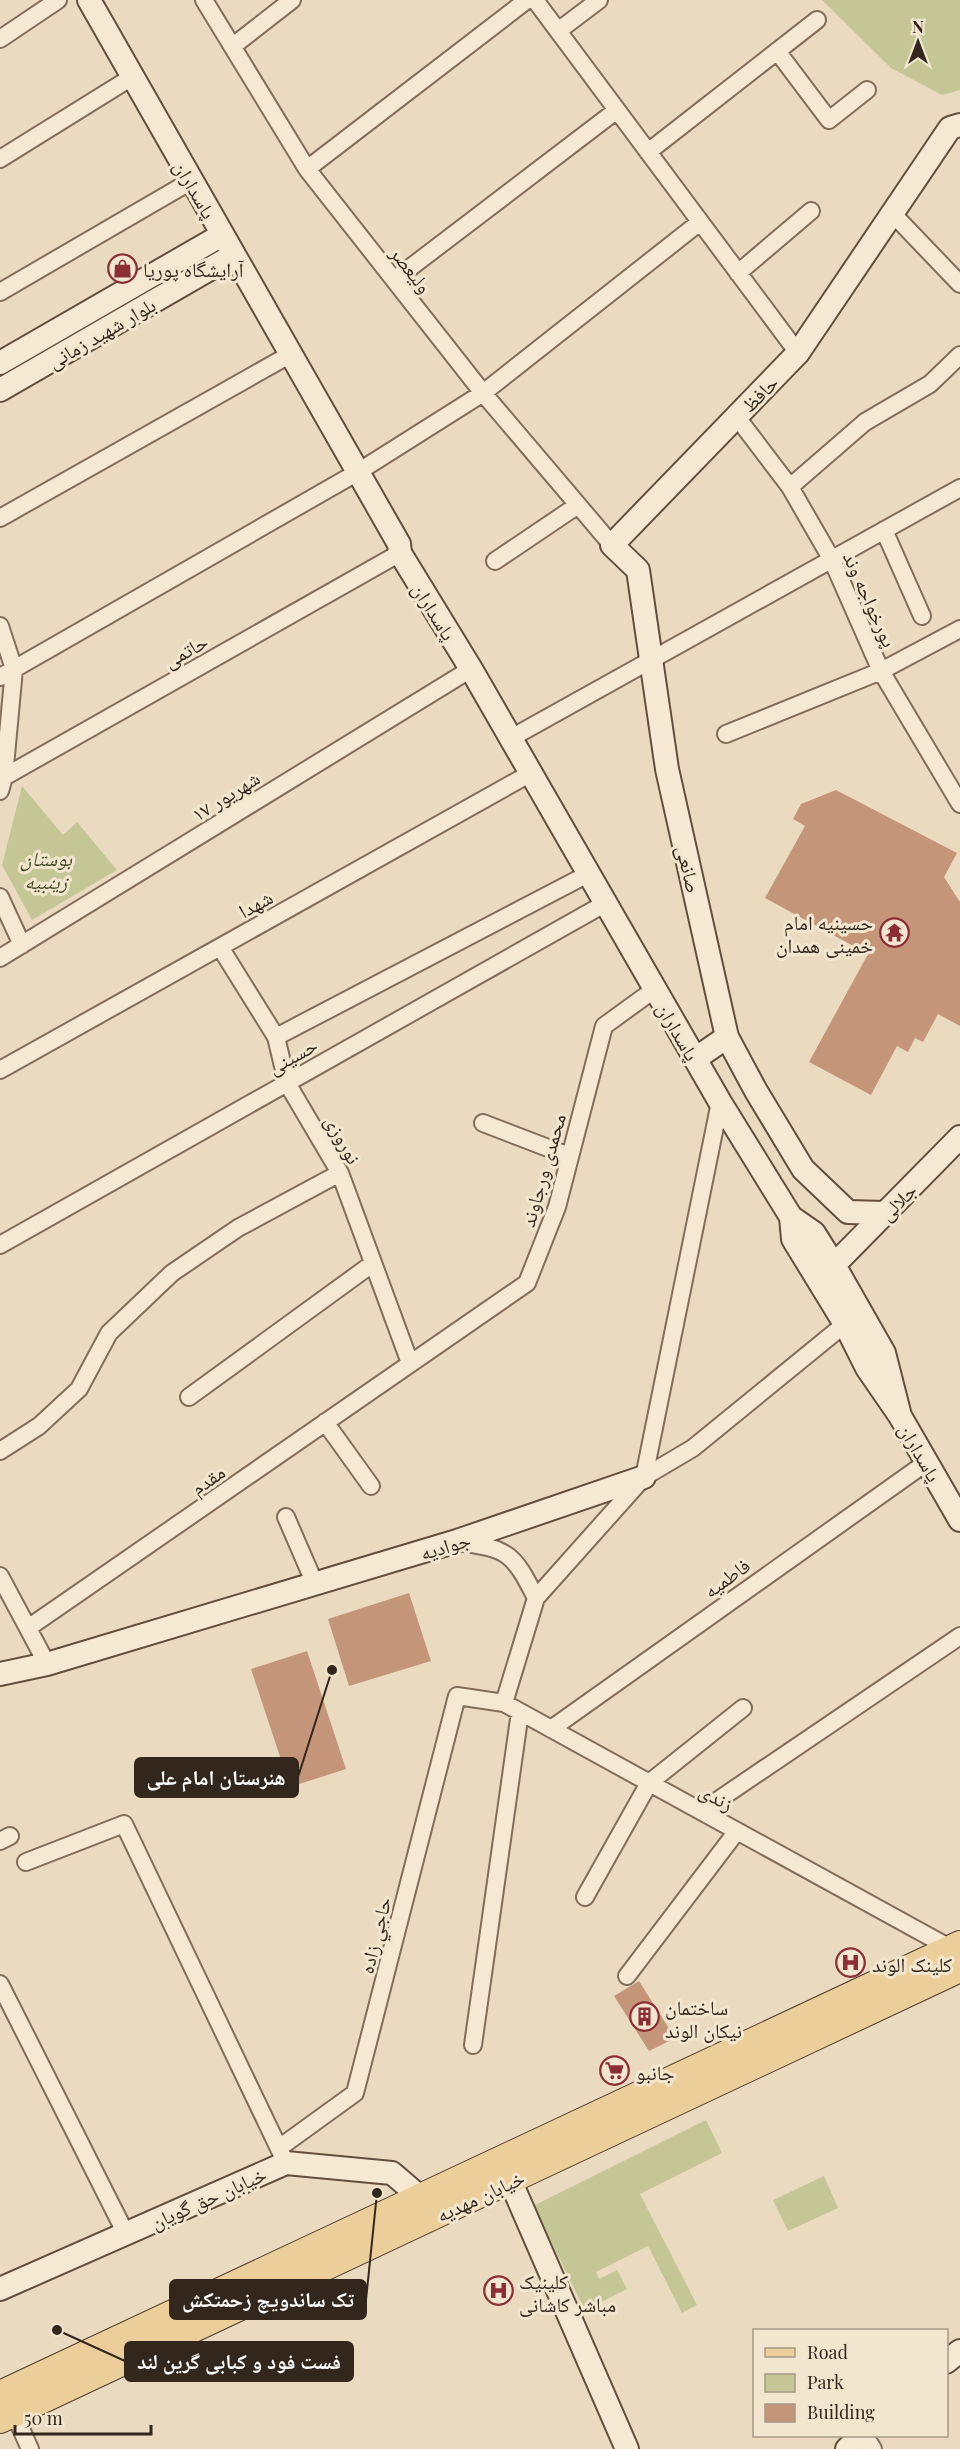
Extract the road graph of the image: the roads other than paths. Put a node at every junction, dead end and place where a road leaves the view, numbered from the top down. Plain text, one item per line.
1 (58, 0) edge
2 (89, 0) edge
3 (204, 0) edge
4 (292, 0) edge
5 (527, 0) edge
6 (534, 0) edge
7 (599, 0) edge
8 (817, 20) dead end
9 (558, 32) junction
10 (0, 39) edge
11 (232, 46) junction
12 (777, 51) junction
13 (132, 77) junction
14 (867, 90) dead end
15 (617, 110) junction
16 (960, 125) edge
17 (648, 152) junction
18 (0, 159) edge
19 (307, 169) junction
20 (191, 181) junction
21 (811, 211) dead end
22 (892, 213) junction
23 (700, 222) junction
24 (222, 235) junction
25 (234, 255) junction
26 (953, 262) edge
27 (738, 273) junction
28 (394, 280) junction
29 (960, 284) edge
30 (0, 292) edge
31 (798, 353) junction
32 (291, 354) junction
33 (960, 355) edge
34 (0, 363) edge
35 (0, 390) edge
36 (483, 393) junction
37 (736, 416) junction
38 (358, 472) junction
39 (789, 487) junction
40 (960, 489) edge
41 (579, 505) junction
42 (0, 518) edge
43 (884, 530) junction
44 (612, 545) junction
45 (400, 553) junction
46 (832, 560) junction
47 (495, 561) dead end
48 (922, 616) dead end
49 (0, 626) edge
50 (958, 633) edge
51 (651, 661) junction
52 (471, 669) junction
53 (881, 671) junction
54 (7, 673) edge
55 (726, 734) dead end
56 (511, 738) junction
57 (531, 773) junction
58 (2, 784) edge
59 (960, 804) edge
60 (590, 873) junction
61 (0, 897) edge
62 (606, 903) junction
63 (22, 945) junction
64 (220, 947) junction
65 (0, 958) edge
66 (655, 988) junction
67 (276, 1037) junction
68 (728, 1037) junction
69 (695, 1059) junction
70 (0, 1070) edge
71 (287, 1083) junction
72 (720, 1102) junction
73 (483, 1123) dead end
74 (960, 1137) edge
75 (569, 1156) junction
76 (340, 1173) junction
77 (885, 1213) junction
78 (790, 1217) junction
79 (0, 1245) edge
80 (372, 1264) junction
81 (834, 1265) junction
82 (845, 1324) junction
83 (410, 1363) junction
84 (189, 1397) dead end
85 (900, 1416) junction
86 (326, 1422) junction
87 (0, 1451) edge
88 (927, 1462) junction
89 (644, 1477) junction
90 (371, 1486) dead end
91 (286, 1517) dead end
92 (960, 1520) edge
93 (457, 1541) junction
94 (0, 1576) edge
95 (315, 1584) junction
96 (536, 1598) junction
97 (28, 1628) junction
98 (960, 1636) edge
99 (47, 1664) junction
100 (0, 1674) edge
101 (457, 1696) joint
102 (504, 1703) junction
103 (743, 1708) dead end
104 (520, 1712) junction
105 (551, 1729) junction
106 (649, 1783) junction
107 (702, 1811) junction
108 (737, 1831) junction
109 (26, 1862) dead end
110 (585, 1897) dead end
111 (957, 1954) edge
112 (627, 1976) dead end
113 (0, 1984) edge
114 (473, 2045) dead end
115 (282, 2155) junction
116 (510, 2180) junction
117 (420, 2197) junction
118 (126, 2234) junction
119 (0, 2289) edge
120 (960, 2351) edge
121 (948, 2360) edge
122 (4, 2409) edge
123 (862, 2437) edge
124 (864, 2437) edge
125 (30, 2449) edge
126 (627, 2449) edge
127 (847, 2449) edge
128 (873, 2449) edge

1 - 10 street
2 - 13 main road, پاسداران
3 - 11 street, ولیعصر
4 - 11 street
5 - 19 street
6 - 9 street
7 - 9 street
8 - 12 street
9 - 15 street
11 - 19 street, ولیعصر
12 - 14 street
12 - 17 street
13 - 18 street
13 - 20 main road, پاسداران
15 - 17 street
15 - 28 street
16 - 22 main road, حافظ
17 - 23 street
19 - 28 street, ولیعصر
20 - 24 main road, پاسداران
20 - 30 street
21 - 27 street
22 - 26 street
22 - 31 main road, حافظ
23 - 27 street
23 - 36 street
24 - 25 main road, پاسداران
24 - 34 main road, بلوار شهید زمانی
25 - 32 main road, پاسداران
25 - 35 main road, بلوار شهید زمانی
26 - 29 street
27 - 31 street
28 - 36 street, ولیعصر
31 - 37 main road, حافظ
32 - 38 main road, پاسداران
32 - 42 street
33 - 39 street
36 - 38 street
36 - 41 street, ولیعصر
37 - 39 street, پورخواجه وند
37 - 44 main road, حافظ
38 - 45 main road, پاسداران
38 - 54 street
39 - 46 street, پورخواجه وند
40 - 43 street
41 - 44 street, ولیعصر
41 - 47 street
43 - 46 street
43 - 48 street
44 - 51 main road
45 - 52 main road, پاسداران
45 - 58 street, حاتمی
46 - 51 street
46 - 53 street, پورخواجه وند
49 - 54 street
50 - 53 street
51 - 56 street
51 - 68 main road, صانعی
52 - 56 main road, پاسداران
52 - 63 street, ۱۷ شهریور
53 - 55 street
53 - 59 street, پورخواجه وند
54 - 58 street
56 - 57 main road, پاسداران
57 - 60 main road, پاسداران
57 - 64 street, شهدا
60 - 62 main road, پاسداران
60 - 67 street
61 - 63 street
62 - 66 main road, پاسداران
62 - 71 street, حسینی
63 - 65 street, ۱۷ شهریور
64 - 67 street, نوروزی
64 - 70 street, شهدا
66 - 69 main road, پاسداران
66 - 75 street, محمدی ورجاوند
67 - 71 street, نوروزی
68 - 69 main road
68 - 77 main road, صانعی
69 - 72 main road, پاسداران
71 - 76 street, نوروزی
71 - 79 street, حسینی
72 - 78 main road, پاسداران
72 - 89 street
73 - 75 street
74 - 77 main road, جلالی
75 - 83 street, محمدی ورجاوند
76 - 80 street, نوروزی
76 - 87 street
77 - 81 main road, جلالی
78 - 81 main road, پاسداران
78 - 82 main road, پاسداران
80 - 83 street, نوروزی
80 - 84 street
81 - 85 main road, پاسداران
82 - 85 main road, پاسداران
82 - 89 street, جوادیه
83 - 86 street, مقدم
85 - 88 main road, پاسداران
86 - 90 street
86 - 97 street, مقدم
88 - 92 main road, پاسداران
88 - 105 street, فاطمیه
89 - 93 main road, جوادیه
89 - 96 street
91 - 95 street
93 - 95 main road, جوادیه
93 - 96 street
94 - 97 street
95 - 99 main road, جوادیه
96 - 102 street
97 - 99 street
98 - 107 street
99 - 100 main road, جوادیه
101 - 102 street, زندی
101 - 115 street, حاجي زاده
102 - 104 street, زندی
103 - 106 street
104 - 105 street, زندی
104 - 114 street
105 - 106 street, زندی
106 - 107 street, زندی
106 - 110 street
107 - 108 street, زندی
108 - 111 street, زندی
108 - 112 street
109 - 115 street
111 - 116 main road, خیابان مهدیه
111 - 117 main road, خیابان مهدیه
113 - 118 street
115 - 117 main road, خیابان حق گویان
115 - 118 main road, خیابان حق گویان
116 - 122 main road, خیابان مهدیه
116 - 126 main road
117 - 122 main road, خیابان مهدیه
118 - 119 main road, خیابان حق گویان
120 - 121 main road
122 - 125 street
123 - 127 main road
124 - 128 street

